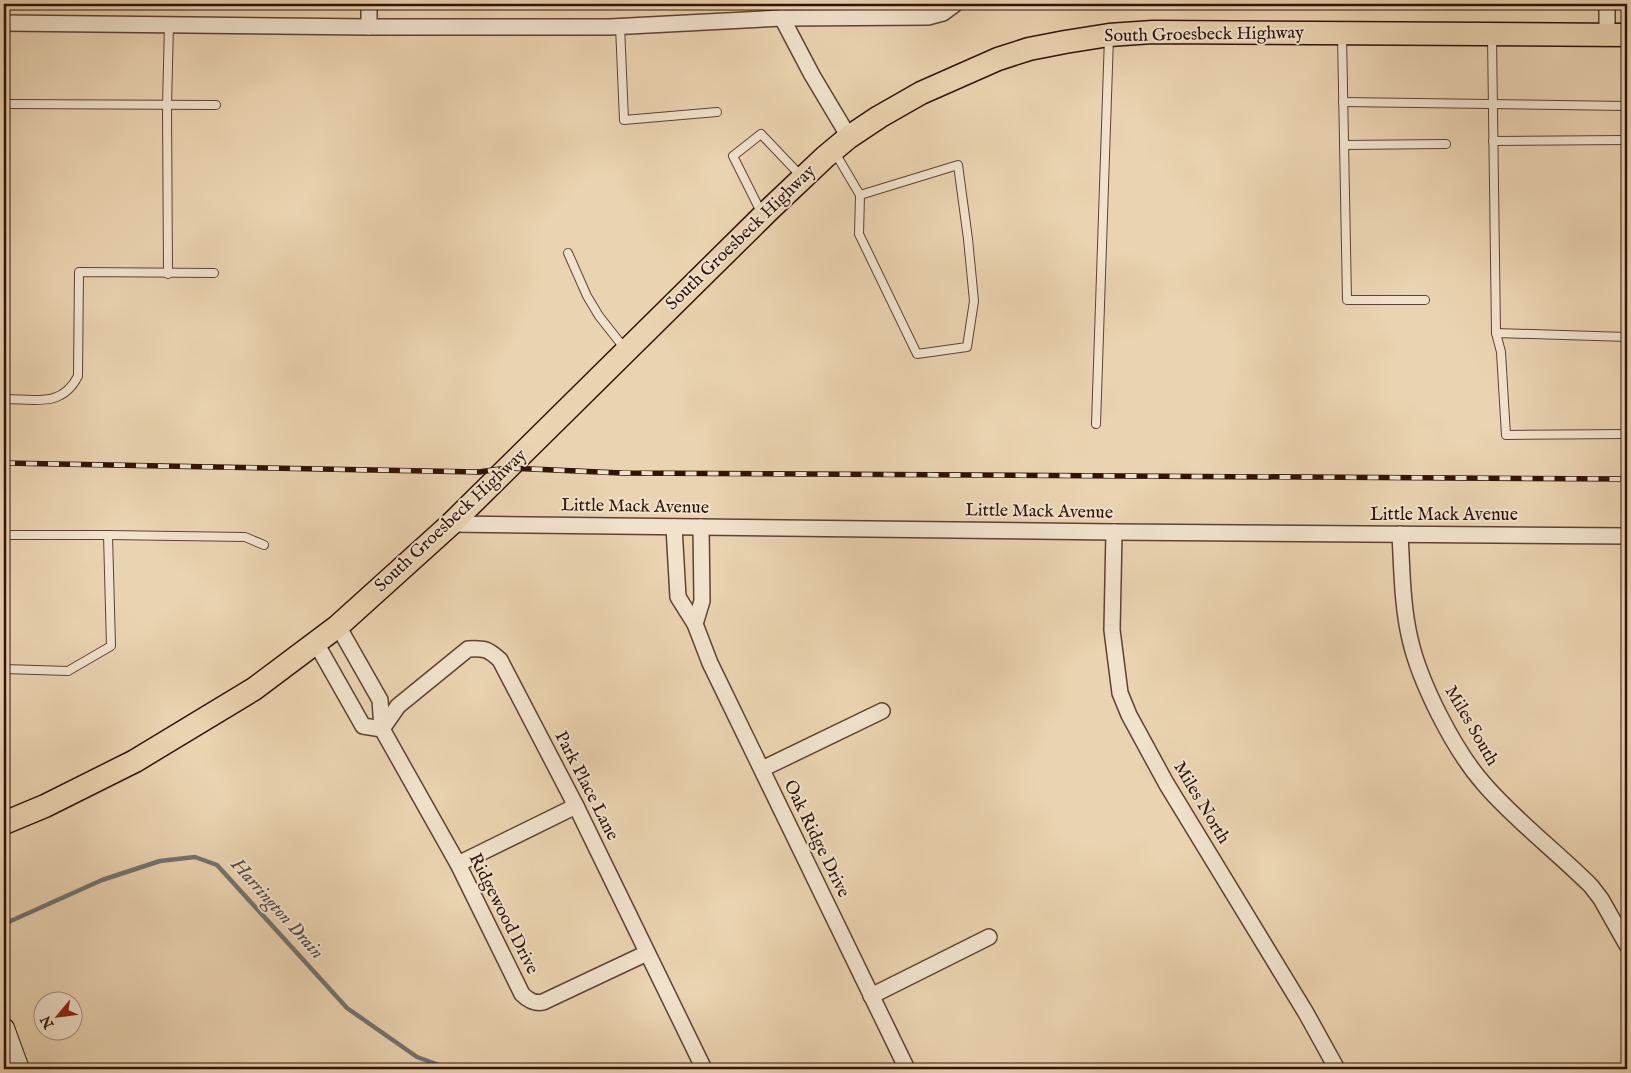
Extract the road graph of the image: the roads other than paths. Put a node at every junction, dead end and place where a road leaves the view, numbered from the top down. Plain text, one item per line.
1 (369, 4) edge
2 (1607, 4) edge
3 (953, 6) edge
4 (782, 18) junction
5 (4, 23) edge
6 (169, 25) junction
7 (620, 26) junction
8 (369, 27) junction
9 (1342, 33) junction
10 (1492, 34) junction
11 (1617, 35) edge
12 (1109, 36) junction
13 (1344, 102) junction
14 (4, 104) edge
15 (1493, 104) junction
16 (167, 105) junction
17 (216, 105) dead end
18 (1627, 106) edge
19 (716, 112) dead end
20 (1627, 140) edge
21 (1493, 141) junction
22 (841, 143) junction
23 (1446, 144) dead end
24 (1344, 145) junction
25 (802, 178) junction
26 (860, 194) junction
27 (763, 216) junction
28 (568, 252) dead end
29 (214, 273) dead end
30 (168, 274) junction
31 (1425, 300) dead end
32 (1496, 333) junction
33 (1627, 337) edge
34 (626, 351) junction
35 (4, 399) edge
36 (1096, 424) dead end
37 (1627, 434) edge
38 (451, 524) junction
39 (674, 527) junction
40 (701, 527) junction
41 (1114, 532) junction
42 (1400, 534) junction
43 (4, 535) edge
44 (108, 535) junction
45 (1627, 536) edge
46 (264, 544) dead end
47 (695, 624) junction
48 (338, 626) junction
49 (316, 643) junction
50 (4, 669) edge
51 (882, 711) dead end
52 (382, 729) junction
53 (762, 769) junction
54 (576, 806) junction
55 (4, 823) edge
56 (458, 864) junction
57 (989, 937) dead end
58 (1627, 944) edge
59 (647, 953) junction
60 (871, 996) junction
61 (4, 1028) edge
62 (19, 1069) edge
63 (704, 1069) edge
64 (907, 1069) edge
65 (1337, 1069) edge

1 - 8 street
2 - 11 street
3 - 4 street
4 - 7 street
4 - 22 street
5 - 6 street
6 - 8 street
6 - 16 lane
7 - 8 street
7 - 19 lane
9 - 10 main road, South Groesbeck Highway
9 - 12 main road, South Groesbeck Highway
9 - 13 lane
10 - 11 main road, South Groesbeck Highway
10 - 15 lane
12 - 22 main road, South Groesbeck Highway
12 - 36 lane
13 - 15 lane
13 - 24 lane
14 - 16 lane
15 - 18 lane
15 - 21 lane
16 - 17 lane
16 - 30 lane
20 - 21 lane
21 - 32 lane
22 - 25 main road, South Groesbeck Highway
22 - 26 lane
23 - 24 lane
24 - 31 lane
25 - 27 main road, South Groesbeck Highway
25 - 27 lane
26 - 26 lane
27 - 34 main road, South Groesbeck Highway
28 - 34 lane
29 - 30 lane
30 - 35 lane
32 - 33 lane
32 - 37 lane
34 - 38 main road, South Groesbeck Highway
38 - 39 street, Little Mack Avenue
38 - 48 main road, South Groesbeck Highway
39 - 40 street, Little Mack Avenue
39 - 47 street, Oak Ridge Drive
40 - 41 street, Little Mack Avenue
40 - 47 street
41 - 42 street, Little Mack Avenue
41 - 65 street, Miles North
42 - 45 street, Little Mack Avenue
42 - 58 street, Miles South
43 - 44 lane
44 - 46 lane
44 - 50 lane
47 - 53 street, Oak Ridge Drive
48 - 49 main road, South Groesbeck Highway
48 - 52 street, Ridgewood Drive
49 - 52 street
49 - 55 main road, South Groesbeck Highway
51 - 53 street
52 - 54 street, Park Place Lane
52 - 56 street, Ridgewood Drive
53 - 60 street, Oak Ridge Drive
54 - 56 street
54 - 59 street, Park Place Lane
56 - 59 street, Ridgewood Drive
57 - 60 street
59 - 63 street, Park Place Lane
60 - 64 street, Oak Ridge Drive
61 - 62 street

